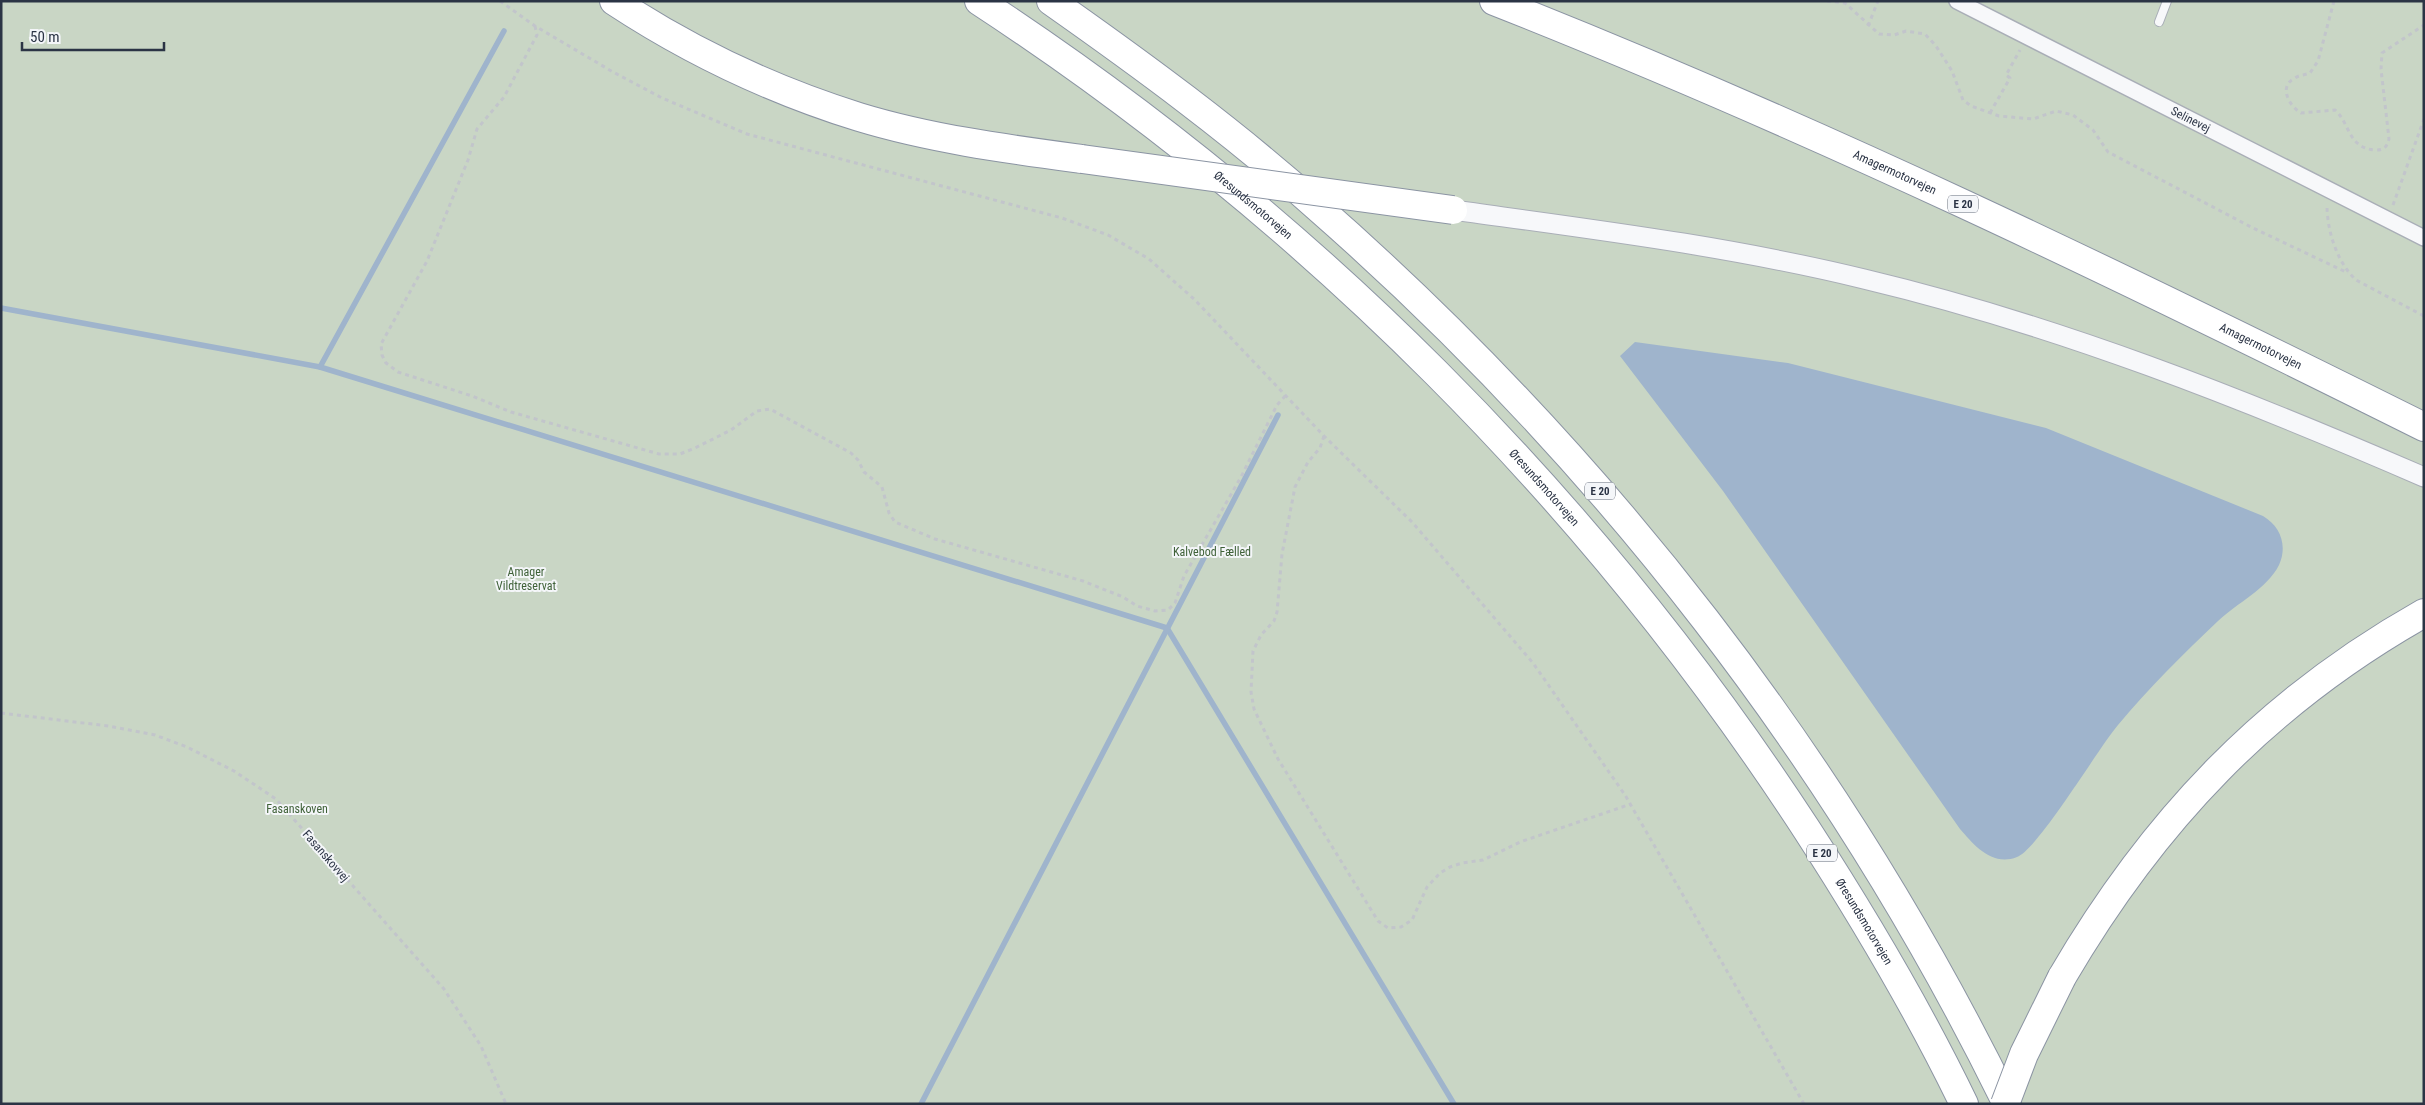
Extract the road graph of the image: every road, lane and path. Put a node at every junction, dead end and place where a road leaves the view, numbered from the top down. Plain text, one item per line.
1 (500, 1) edge
2 (614, 1) edge
3 (979, 1) edge
4 (1051, 1) edge
5 (1494, 1) edge
6 (1827, 1) edge
7 (1878, 1) edge
8 (1957, 1) edge
9 (2167, 1) edge
10 (2334, 1) edge
11 (2159, 22) dead end
12 (2424, 25) edge
13 (535, 26) junction
14 (1868, 26) junction
15 (2020, 49) dead end
16 (1990, 113) junction
17 (2424, 119) edge
18 (2333, 192) junction
19 (1453, 210) joint
20 (2387, 219) junction
21 (2424, 238) edge
22 (2348, 273) junction
23 (2424, 316) edge
24 (1286, 394) junction
25 (2424, 427) edge
26 (1324, 436) junction
27 (2424, 477) edge
28 (2424, 613) edge
29 (1, 713) edge
30 (1631, 804) junction
31 (506, 1104) edge
32 (1804, 1104) edge
33 (1964, 1104) edge
34 (2006, 1104) edge

1 - 13 path
2 - 19 highway, bridge
3 - 33 highway, Øresundsmotorvejen / E 20
4 - 34 highway, E 20
5 - 25 highway, Amagermotorvejen / E 20
6 - 14 path
7 - 14 path
8 - 18 street, Selinevej
9 - 11 lane
10 - 12 path
13 - 24 path
13 - 24 path
14 - 16 path
15 - 16 path
16 - 22 path
17 - 20 path
18 - 20 street, Selinevej
18 - 22 path
19 - 27 street
20 - 21 street, Selinevej
22 - 23 path
24 - 26 path
26 - 30 path
26 - 30 path
28 - 34 highway, bridge
29 - 31 path, Fasanskovvej
30 - 32 path

